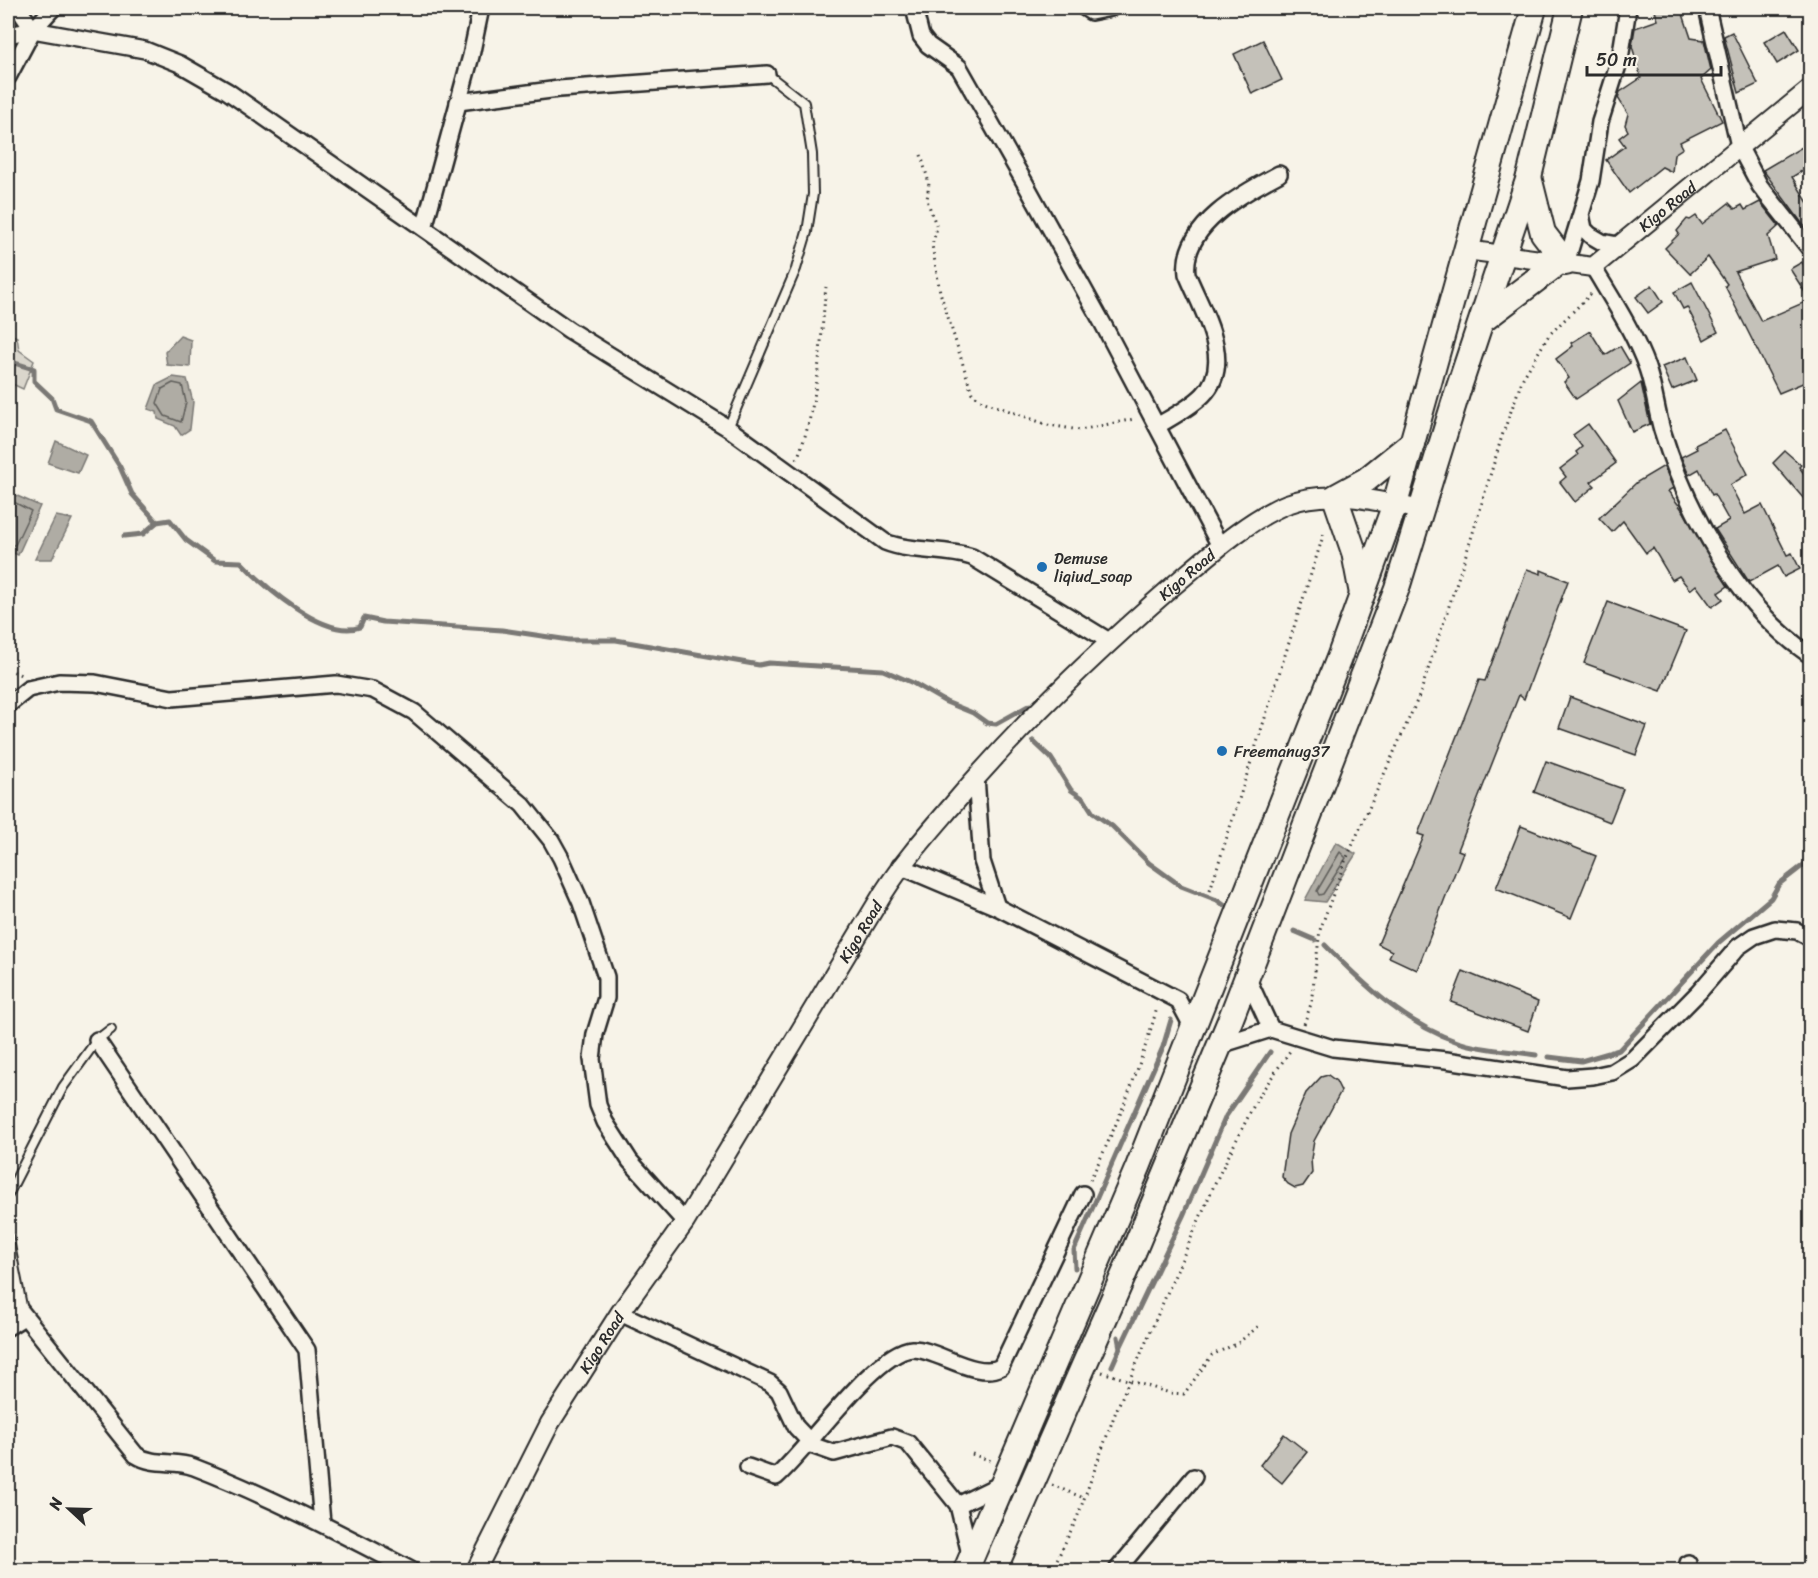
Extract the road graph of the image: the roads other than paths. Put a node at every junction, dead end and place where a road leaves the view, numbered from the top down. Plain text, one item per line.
1 (18, 8) edge
2 (53, 8) edge
3 (481, 8) edge
4 (914, 8) edge
5 (1085, 8) edge
6 (1111, 8) edge
7 (1534, 8) edge
8 (1569, 8) edge
9 (1628, 8) edge
10 (1707, 8) edge
11 (33, 30) junction
12 (8, 35) edge
13 (767, 74) joint
14 (8, 77) edge
15 (1810, 89) edge
16 (459, 102) junction
17 (1739, 146) junction
18 (1279, 174) dead end
19 (1529, 177) junction
20 (1581, 214) junction
21 (424, 228) junction
22 (1618, 245) junction
23 (1810, 249) edge
24 (1466, 250) junction
25 (1503, 255) junction
26 (1562, 263) junction
27 (1593, 267) junction
28 (1483, 320) junction
29 (1153, 420) junction
30 (728, 428) junction
31 (1412, 444) junction
32 (1335, 497) junction
33 (1395, 504) junction
34 (1421, 510) junction
35 (1220, 546) junction
36 (1362, 595) junction
37 (1109, 641) junction
38 (1807, 653) dead end
39 (9, 706) edge
40 (976, 777) junction
41 (900, 866) junction
42 (998, 908) junction
43 (1810, 938) edge
44 (1247, 977) junction
45 (1209, 991) junction
46 (1178, 1000) junction
47 (111, 1029) dead end
48 (1271, 1029) junction
49 (1194, 1030) junction
50 (97, 1040) junction
51 (1220, 1045) junction
52 (1083, 1194) road end
53 (8, 1195) edge
54 (684, 1222) junction
55 (8, 1235) edge
56 (8, 1295) edge
57 (620, 1313) junction
58 (24, 1317) junction
59 (8, 1327) edge
60 (807, 1442) junction
61 (748, 1467) dead end
62 (1001, 1473) junction
63 (1194, 1477) dead end
64 (958, 1506) junction
65 (322, 1523) junction
66 (968, 1564) edge
67 (1000, 1567) edge
68 (411, 1570) edge
69 (476, 1570) edge
70 (1117, 1570) edge

1 - 11 street
2 - 11 street
3 - 16 street
4 - 29 street
5 - 6 street
7 - 24 highway
8 - 19 highway
9 - 20 street
10 - 17 street
11 - 12 street
11 - 14 street
11 - 21 street
13 - 16 street
13 - 30 lane
15 - 17 street, Kigo Road
16 - 21 street
17 - 22 street, Kigo Road
17 - 23 street
18 - 29 street
19 - 25 highway
19 - 26 highway
20 - 22 street
20 - 26 street
21 - 30 street
22 - 27 street, Kigo Road
24 - 25 street
24 - 31 highway
25 - 26 street
25 - 28 highway
26 - 27 street
26 - 28 highway
27 - 38 street
28 - 34 highway
29 - 35 street
30 - 37 street
31 - 32 highway
31 - 33 highway
32 - 33 street, Kigo Road
32 - 35 street, Kigo Road
32 - 36 highway
33 - 34 street, Kigo Road
33 - 36 highway
34 - 44 highway
35 - 37 street, Kigo Road
36 - 45 highway
37 - 40 street, Kigo Road
39 - 54 street
40 - 41 street, Kigo Road
40 - 42 street
41 - 42 street
41 - 54 street, Kigo Road
42 - 46 street
43 - 48 street
44 - 48 street
44 - 51 highway
45 - 46 street
45 - 49 highway
46 - 49 street
47 - 50 lane
48 - 51 street
49 - 62 highway
50 - 53 lane
50 - 65 street
51 - 67 highway
52 - 60 street
54 - 57 street, Kigo Road
55 - 58 lane
56 - 58 street
57 - 60 street
57 - 69 street, Kigo Road
58 - 59 street
58 - 65 street
60 - 61 street
60 - 64 street
62 - 64 street
62 - 66 highway
63 - 70 street
64 - 66 street
65 - 68 street

